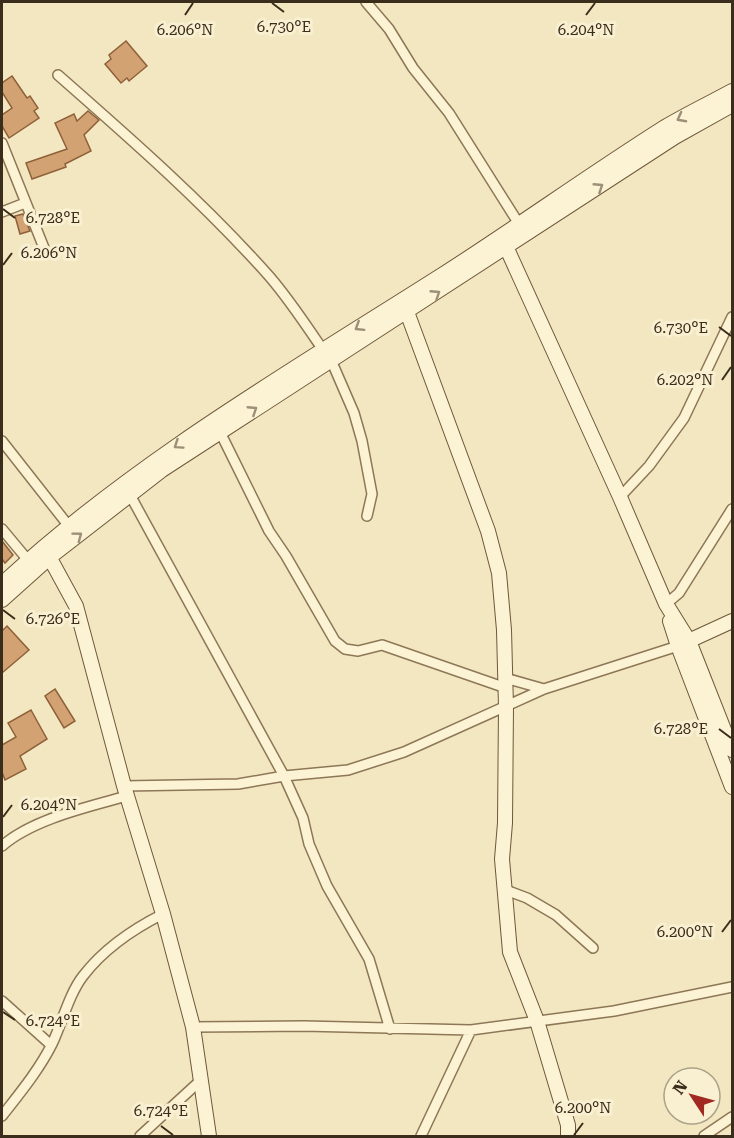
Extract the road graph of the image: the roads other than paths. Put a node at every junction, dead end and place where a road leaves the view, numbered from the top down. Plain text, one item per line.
1 (366, 2) edge
2 (58, 75) dead end
3 (732, 91) edge
4 (732, 105) edge
5 (2, 143) edge
6 (25, 203) junction
7 (2, 212) edge
8 (519, 224) junction
9 (504, 242) junction
10 (46, 253) dead end
11 (407, 312) junction
12 (732, 317) edge
13 (327, 355) junction
14 (220, 432) junction
15 (2, 441) edge
16 (130, 495) junction
17 (620, 496) junction
18 (732, 509) edge
19 (367, 516) dead end
20 (69, 525) junction
21 (2, 529) edge
22 (46, 552) junction
23 (31, 565) junction
24 (2, 584) edge
25 (2, 600) edge
26 (666, 604) junction
27 (732, 621) edge
28 (683, 643) junction
29 (505, 683) junction
30 (544, 689) junction
31 (506, 706) junction
32 (732, 750) edge
33 (284, 776) junction
34 (732, 787) edge
35 (126, 791) junction
36 (2, 846) edge
37 (503, 889) junction
38 (163, 914) junction
39 (593, 948) dead end
40 (732, 987) edge
41 (2, 1001) edge
42 (537, 1021) junction
43 (194, 1027) junction
44 (390, 1029) junction
45 (471, 1030) junction
46 (51, 1046) junction
47 (201, 1080) junction
48 (2, 1116) edge
49 (732, 1117) edge
50 (565, 1133) edge
51 (140, 1137) edge
52 (209, 1137) edge
53 (422, 1137) edge
54 (704, 1137) edge

1 - 8 street
2 - 13 street
3 -> 8 main road
9 -> 4 main road
5 - 6 street
6 - 7 street
6 - 10 street
8 - 9 main road
11 -> 9 main road
9 -> 13 main road
9 - 17 main road
11 - 13 main road
11 - 29 main road
12 - 17 street
14 -> 13 main road
13 - 19 street
13 -> 20 main road
14 - 16 main road
14 - 29 street
15 - 20 street
22 -> 16 main road
16 - 33 street
17 - 26 main road
18 - 26 street
20 - 22 main road
21 - 23 street
22 - 23 main road
22 - 35 main road
23 - 24 main road
23 - 25 main road
26 - 28 main road
27 - 28 main road
28 - 30 street
28 - 32 main road
28 - 34 main road
29 - 30 street
29 - 31 main road
30 - 31 street
31 - 33 street
31 - 37 main road
33 - 35 street
33 - 44 street
35 - 36 street
35 - 38 main road
37 - 39 street
37 - 42 main road
38 - 43 main road
38 - 46 street
40 - 42 street
41 - 46 street
42 - 45 street
42 - 50 main road
43 - 44 street
43 - 47 main road
44 - 45 street
45 - 53 street
46 - 48 street
47 - 51 street
47 - 52 main road
49 - 54 street

